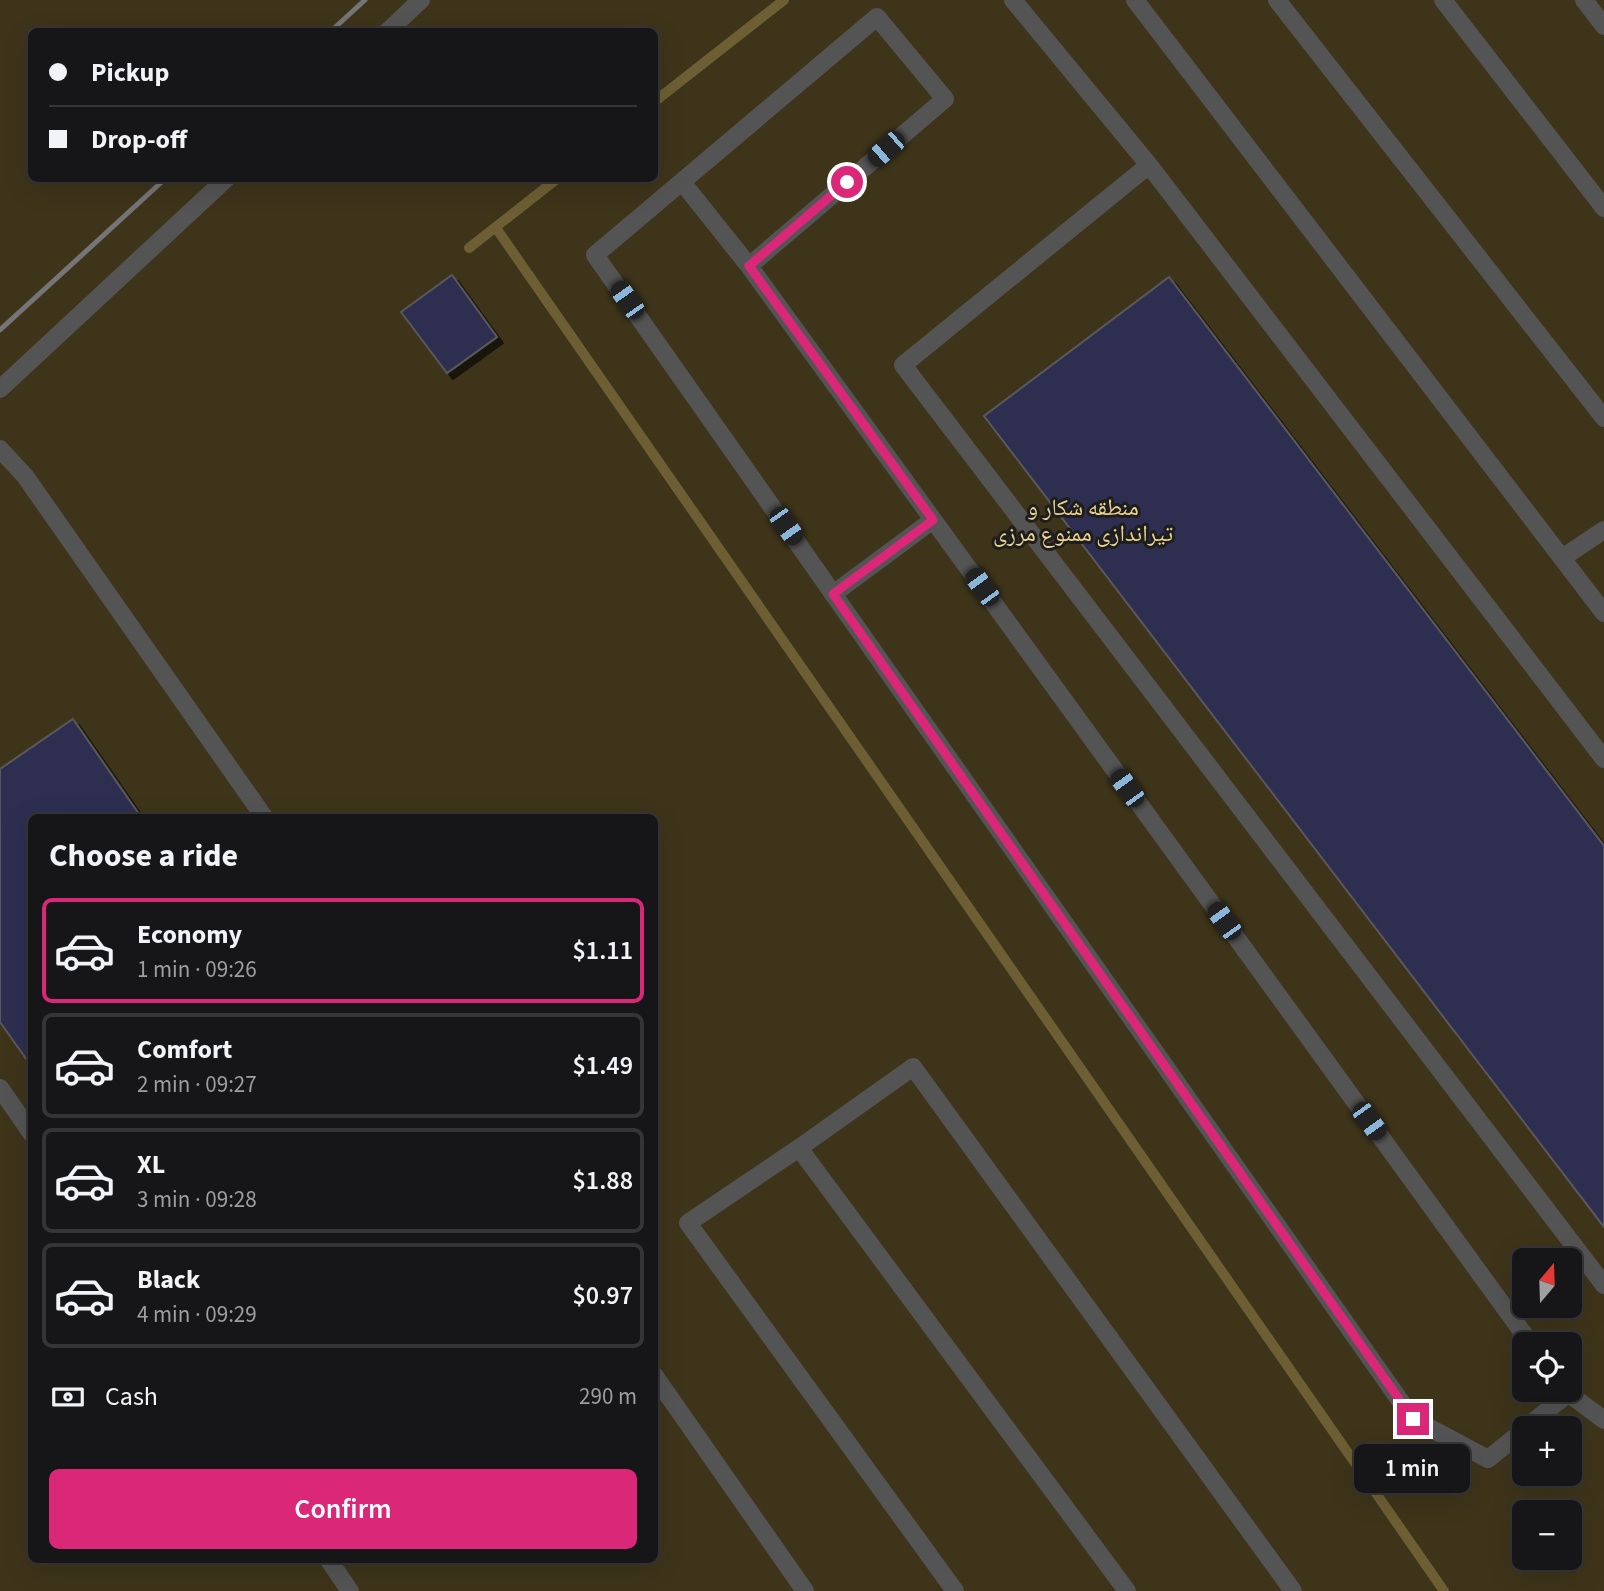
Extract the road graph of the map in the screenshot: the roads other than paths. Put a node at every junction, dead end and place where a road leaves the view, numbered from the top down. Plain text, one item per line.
1 (421, 0) edge
2 (1013, 0) edge
3 (1135, 0) edge
4 (1277, 0) edge
5 (1443, 0) edge
6 (1584, 0) edge
7 (1604, 26) edge
8 (391, 28) edge
9 (1149, 165) junction
10 (224, 182) edge
11 (682, 182) junction
12 (1604, 208) edge
13 (749, 266) junction
14 (0, 389) edge
15 (1604, 418) edge
16 (0, 449) edge
17 (933, 520) junction
18 (1604, 530) edge
19 (1562, 558) junction
20 (833, 594) junction
21 (1604, 613) edge
22 (1604, 759) edge
23 (262, 814) edge
24 (0, 1088) edge
25 (28, 1128) edge
26 (799, 1148) junction
27 (1604, 1285) edge
28 (1522, 1332) edge
29 (658, 1382) edge
30 (1554, 1402) edge
31 (1579, 1402) edge
32 (1539, 1416) edge
33 (1604, 1420) edge
34 (1512, 1440) edge
35 (333, 1563) edge
36 (350, 1591) edge
37 (806, 1591) edge
38 (955, 1591) edge
39 (1127, 1591) edge
40 (1293, 1591) edge

1 - 8 lane
2 - 9 lane
3 - 19 lane
4 - 15 lane
5 - 12 lane
6 - 7 lane
9 - 22 lane
9 - 27 lane
10 - 14 lane
11 - 13 lane
11 - 13 lane
11 - 20 lane
13 - 17 lane
16 - 23 lane
17 - 20 lane
17 - 28 lane
18 - 19 lane
19 - 21 lane
20 - 34 lane
24 - 25 lane
26 - 38 lane
26 - 39 lane
26 - 40 lane
29 - 37 lane
30 - 32 lane
31 - 33 lane
35 - 36 lane

